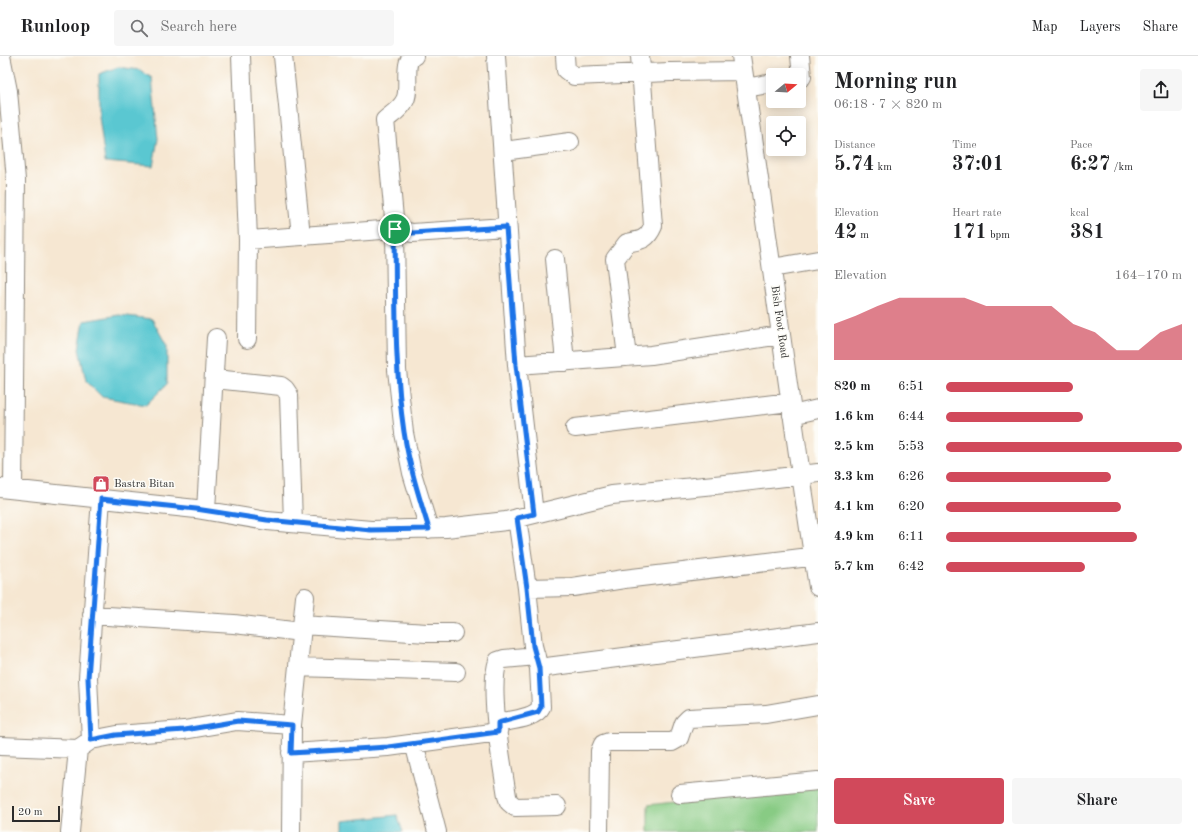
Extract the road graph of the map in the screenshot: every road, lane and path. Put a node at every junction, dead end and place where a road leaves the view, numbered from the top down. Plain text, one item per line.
1 (1, 56) edge
2 (241, 56) edge
3 (283, 56) edge
4 (496, 56) edge
5 (565, 56) edge
6 (800, 56) edge
7 (410, 58) edge
8 (641, 64) edge
9 (804, 68) edge
10 (743, 72) edge
11 (766, 80) edge
12 (570, 142) dead end
13 (503, 150) junction
14 (506, 227) junction
15 (395, 229) junction
16 (301, 236) junction
17 (248, 240) junction
18 (8, 251) edge
19 (555, 259) dead end
20 (818, 260) edge
21 (772, 268) junction
22 (7, 326) edge
23 (781, 335) junction
24 (216, 338) dead end
25 (247, 339) dead end
26 (627, 357) junction
27 (564, 362) junction
28 (516, 365) junction
29 (215, 380) junction
30 (791, 409) junction
31 (818, 409) edge
32 (575, 428) dead end
33 (818, 472) edge
34 (800, 475) junction
35 (6, 489) edge
36 (101, 499) junction
37 (206, 510) junction
38 (526, 516) junction
39 (293, 523) junction
40 (429, 529) junction
41 (816, 557) edge
42 (818, 587) edge
43 (527, 588) junction
44 (305, 597) dead end
45 (92, 615) junction
46 (302, 628) junction
47 (818, 632) edge
48 (453, 633) dead end
49 (537, 662) junction
50 (298, 667) junction
51 (456, 672) dead end
52 (818, 705) edge
53 (292, 725) junction
54 (498, 727) junction
55 (414, 744) junction
56 (85, 745) junction
57 (0, 746) edge
58 (291, 753) junction
59 (818, 781) edge
60 (680, 794) dead end
61 (557, 806) dead end
62 (70, 832) edge
63 (290, 832) edge
64 (437, 832) edge
65 (599, 832) edge

1 - 18 street
2 - 17 street
3 - 16 street
4 - 13 street
5 - 8 street
6 - 9 street
7 - 15 street
8 - 10 street
8 - 26 street
10 - 11 street
10 - 21 street, Bish Foot Road
12 - 13 street
13 - 14 street
14 - 15 street
14 - 28 street
15 - 16 street
15 - 40 street
16 - 17 street
17 - 25 street
18 - 22 street
19 - 27 street
20 - 21 street
21 - 23 street, Bish Foot Road
22 - 35 street
23 - 26 street
23 - 30 street, Bish Foot Road
24 - 29 street
26 - 27 street
27 - 28 street
28 - 38 street
29 - 37 street
29 - 39 street
30 - 31 street
30 - 32 street
30 - 34 street, Bish Foot Road
33 - 34 street
34 - 38 street
34 - 41 street, Bish Foot Road
35 - 36 street
36 - 37 street
36 - 45 street
37 - 39 street
38 - 40 street
38 - 43 street
39 - 40 street
41 - 42 street, Bish Foot Road
41 - 43 street
43 - 49 street
44 - 46 street
45 - 46 street
45 - 56 street
46 - 48 street
46 - 50 street
47 - 49 street
49 - 54 street
49 - 54 street
50 - 51 street
50 - 53 street
52 - 65 street
53 - 56 street
53 - 58 street
54 - 55 street
54 - 61 street
55 - 58 street
55 - 64 street
56 - 57 street
56 - 62 street
58 - 63 street
59 - 60 street

